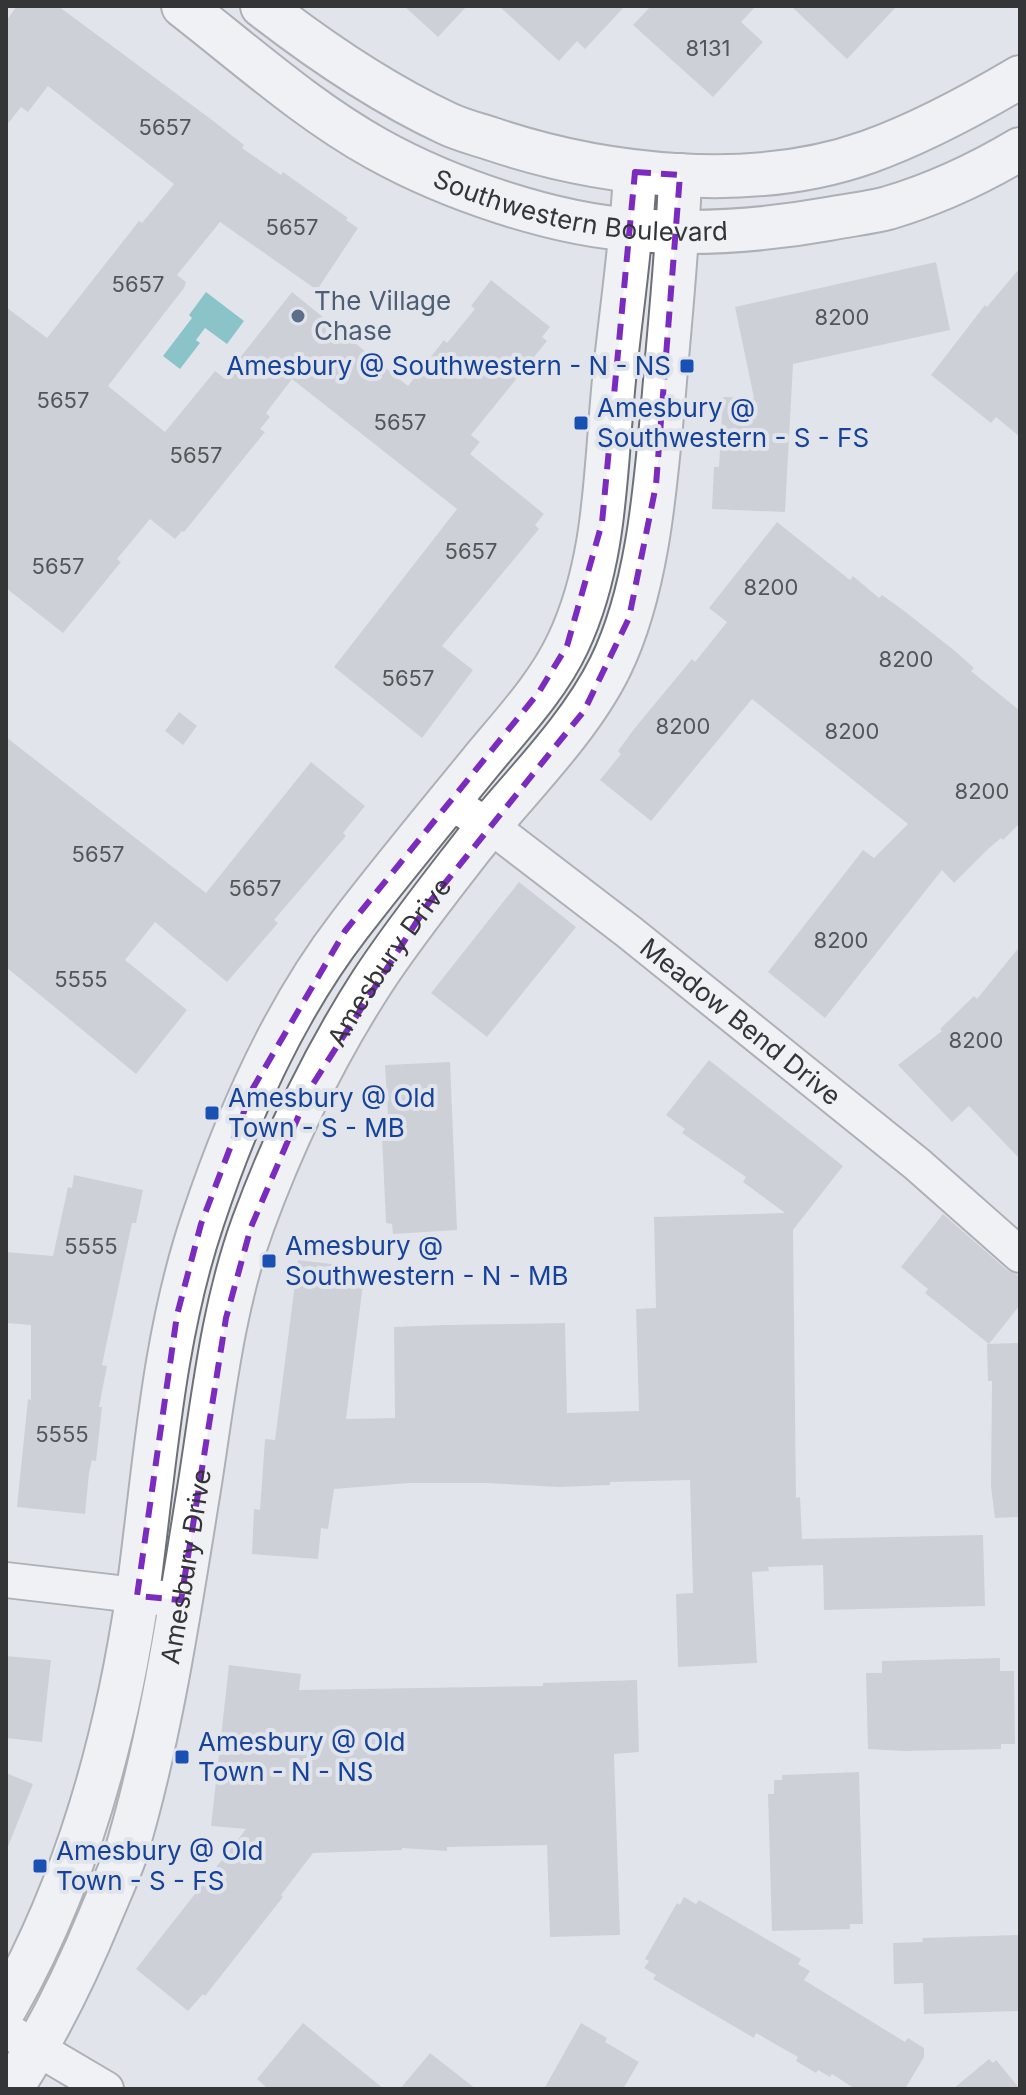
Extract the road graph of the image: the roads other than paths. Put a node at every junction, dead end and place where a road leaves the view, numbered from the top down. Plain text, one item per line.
1 (183, 6) edge
2 (262, 6) edge
3 (1020, 77) edge
4 (1020, 149) edge
5 (635, 172) junction
6 (680, 175) junction
7 (633, 230) junction
8 (678, 232) junction
9 (449, 801) junction
10 (488, 826) junction
11 (225, 1160) junction
12 (270, 1183) junction
13 (1020, 1255) edge
14 (6, 1580) edge
15 (137, 1596) junction
16 (181, 1600) junction
17 (6, 2007) edge
18 (22, 2039) edge
19 (11, 2089) edge
20 (106, 2089) edge

1 - 7 street, Southwestern Boulevard
2 - 5 street, Southwestern Boulevard
3 - 6 street, Southwestern Boulevard
4 - 8 street, Southwestern Boulevard
5 - 6 street, Southwestern Boulevard
5 - 7 street, Amesbury Drive
6 - 8 street, Amesbury Drive
7 - 8 street, Southwestern Boulevard
7 - 9 street, Amesbury Drive
8 - 10 street, Amesbury Drive
9 - 10 street, Meadow Bend Drive
9 - 11 street, Amesbury Drive
10 - 12 street, Amesbury Drive
10 - 13 street, Meadow Bend Drive
11 - 12 street
11 - 15 street, Amesbury Drive
12 - 16 street, Amesbury Drive
14 - 15 street
15 - 16 street
15 - 17 street, Amesbury Drive
16 - 18 street, Amesbury Drive
18 - 19 street, Amesbury Drive
18 - 20 street

